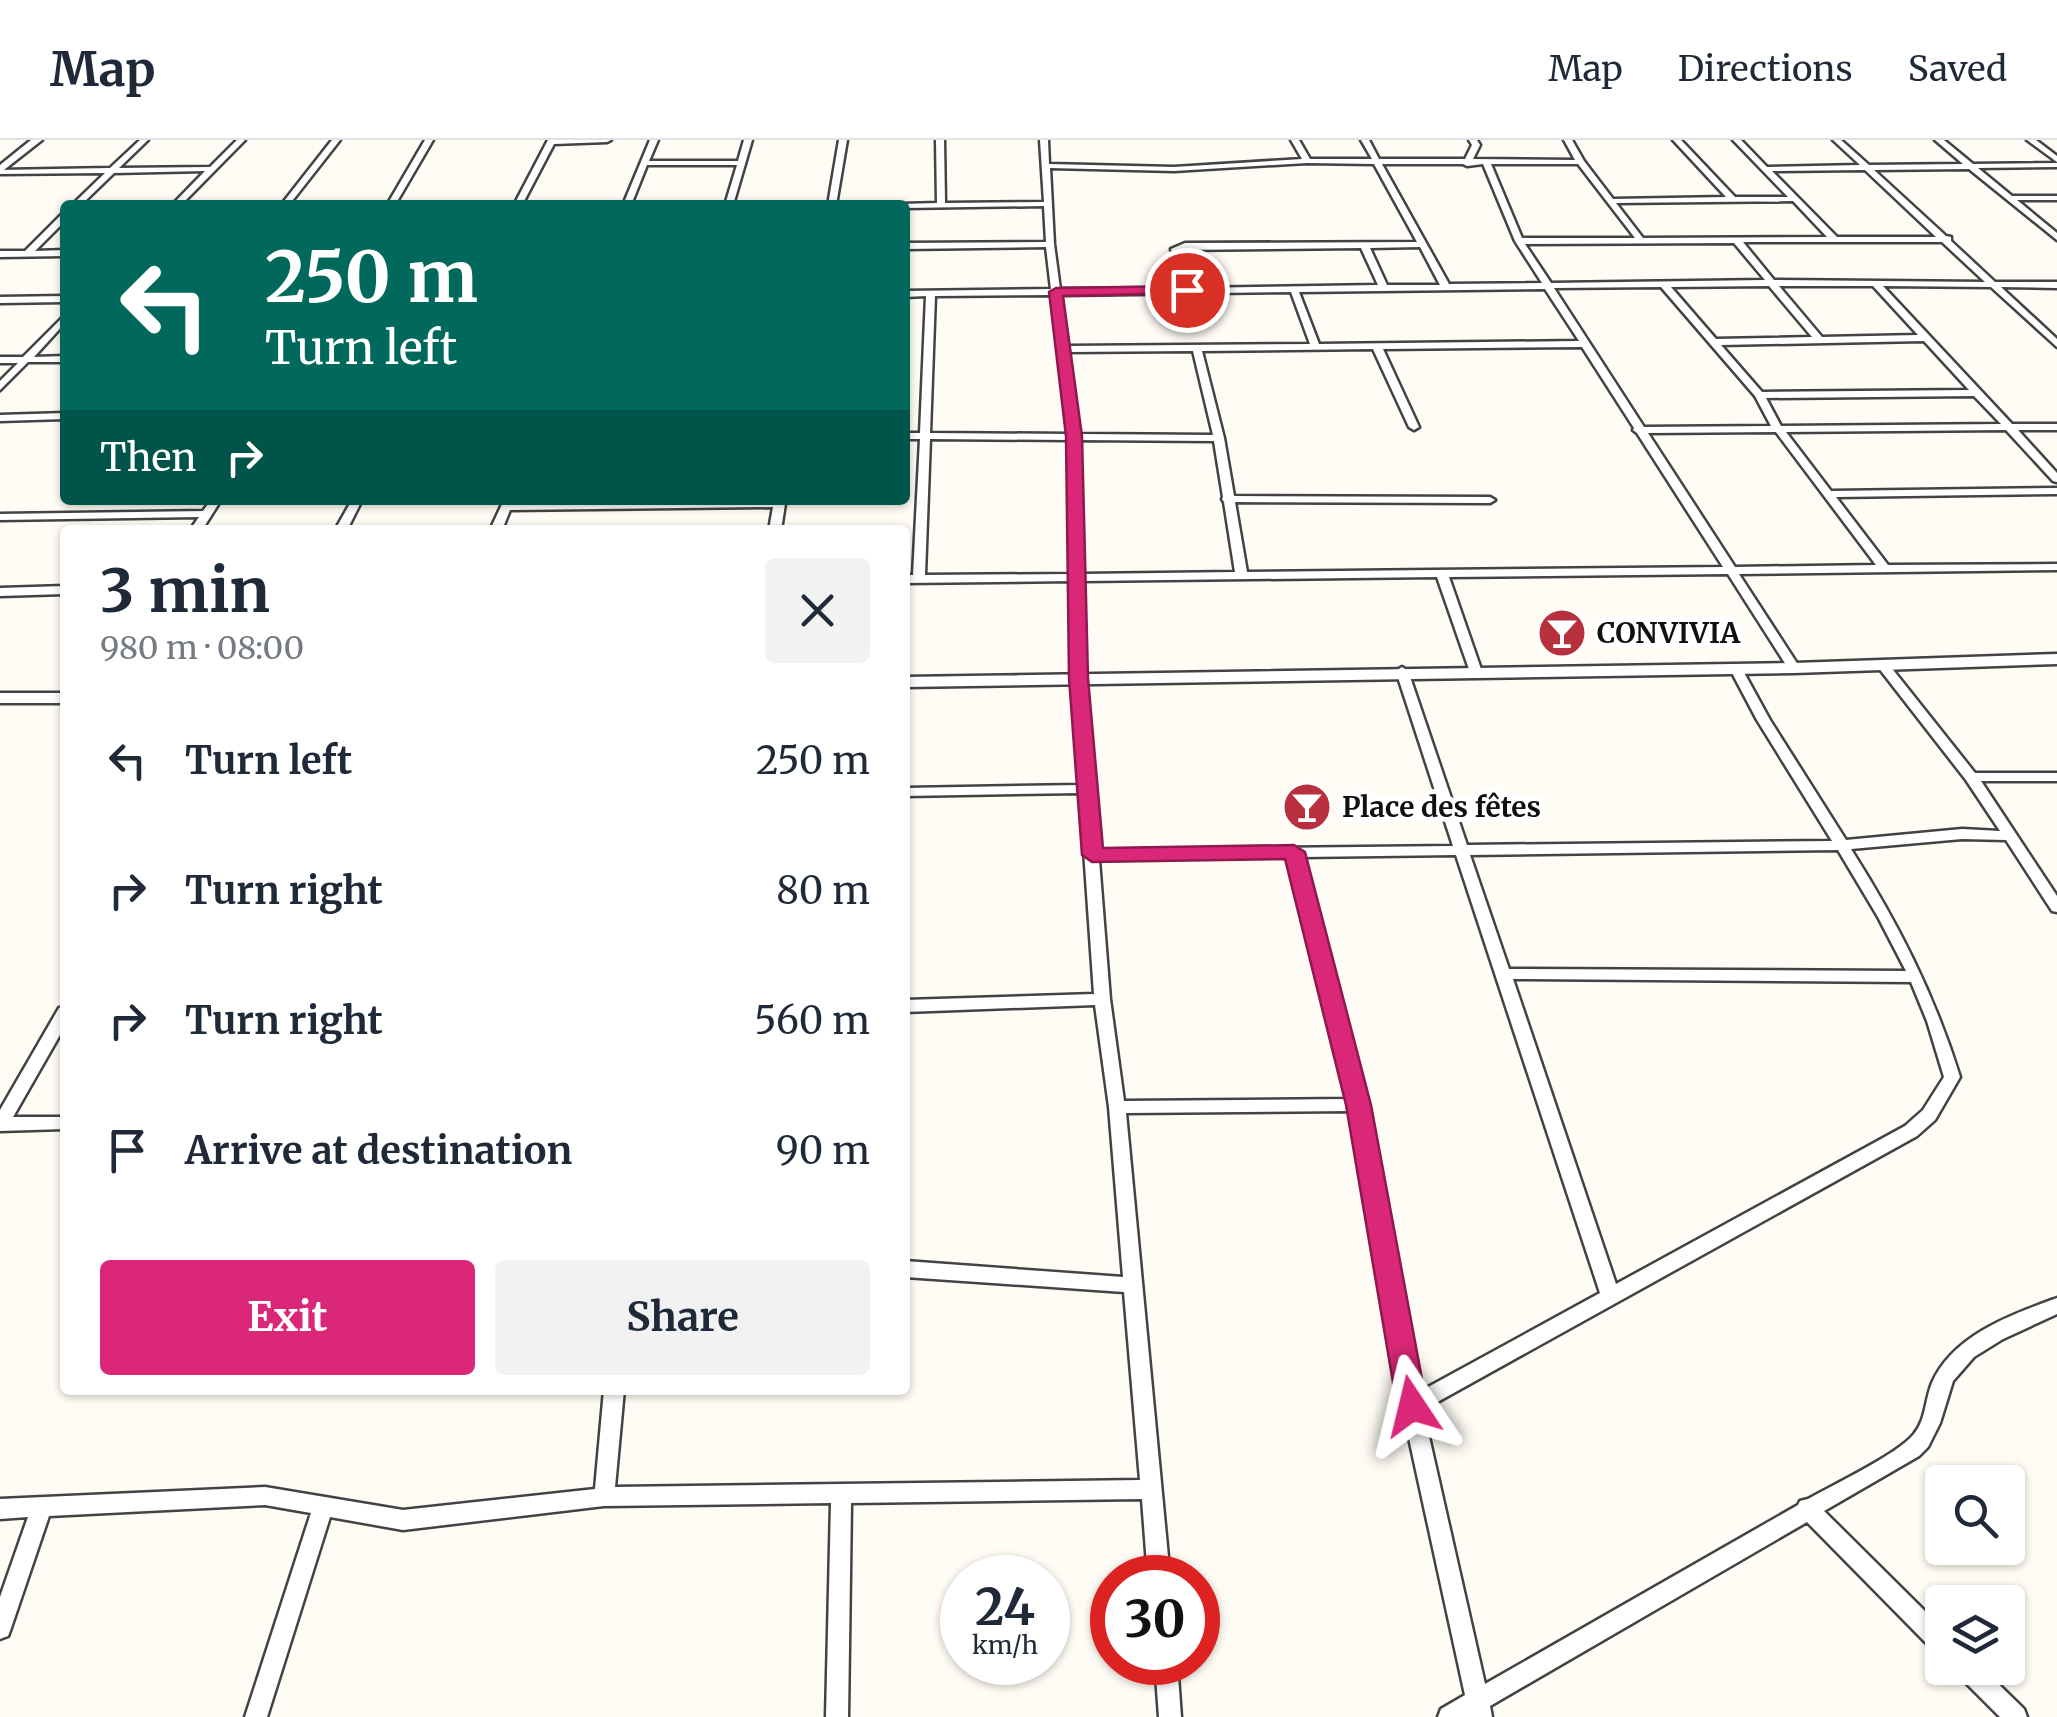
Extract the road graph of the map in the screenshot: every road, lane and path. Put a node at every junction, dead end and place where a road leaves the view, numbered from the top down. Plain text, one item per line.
1 (38, 140) edge
2 (144, 140) edge
3 (241, 140) edge
4 (336, 140) edge
5 (429, 140) edge
6 (607, 140) edge
7 (654, 140) edge
8 (748, 140) edge
9 (843, 140) edge
10 (940, 140) edge
11 (1044, 140) edge
12 (1295, 140) edge
13 (1365, 140) edge
14 (1473, 140) edge
15 (1568, 140) edge
16 (1676, 140) edge
17 (1736, 140) edge
18 (1838, 140) edge
19 (1939, 140) edge
20 (2031, 140) edge
21 (552, 141) edge
22 (1306, 161) junction
23 (646, 162) junction
24 (1580, 162) junction
25 (2057, 162) edge
26 (742, 163) junction
27 (1377, 164) junction
28 (1467, 164) junction
29 (1487, 164) junction
30 (1046, 166) junction
31 (1970, 166) junction
32 (1868, 168) junction
33 (210, 169) junction
34 (1764, 169) junction
35 (0, 171) edge
36 (111, 171) junction
37 (2009, 198) junction
38 (2057, 198) edge
39 (81, 200) edge
40 (181, 200) edge
41 (290, 200) edge
42 (394, 200) edge
43 (521, 200) edge
44 (629, 200) edge
45 (731, 200) edge
46 (833, 200) edge
47 (1733, 200) junction
48 (1795, 200) junction
49 (1611, 201) junction
50 (1048, 204) junction
51 (910, 206) edge
52 (941, 206) junction
53 (60, 221) edge
54 (2057, 236) edge
55 (1640, 239) junction
56 (1834, 239) junction
57 (1736, 240) junction
58 (1948, 240) junction
59 (1520, 241) junction
60 (1050, 244) junction
61 (1364, 244) junction
62 (1419, 245) junction
63 (910, 246) edge
64 (28, 253) junction
65 (60, 253) edge
66 (0, 254) edge
67 (1774, 283) junction
68 (1664, 284) junction
69 (1876, 284) junction
70 (1996, 285) junction
71 (2057, 285) edge
72 (1552, 288) junction
73 (1294, 289) junction
74 (1384, 289) junction
75 (1447, 289) junction
76 (1187, 290) junction
77 (1056, 292) junction
78 (910, 294) edge
79 (931, 294) junction
80 (60, 299) edge
81 (0, 300) edge
82 (60, 323) edge
83 (1924, 338) junction
84 (1819, 340) junction
85 (1713, 342) junction
86 (1584, 344) junction
87 (2057, 344) edge
88 (1316, 346) junction
89 (1377, 346) junction
90 (1063, 349) junction
91 (1197, 349) junction
92 (25, 359) junction
93 (60, 359) edge
94 (0, 360) edge
95 (0, 388) edge
96 (1976, 393) junction
97 (1759, 395) junction
98 (60, 416) edge
99 (0, 418) edge
100 (1414, 426) dead end
101 (1777, 427) junction
102 (2008, 427) junction
103 (2057, 427) edge
104 (1638, 430) junction
105 (910, 436) edge
106 (922, 436) junction
107 (1074, 436) junction
108 (1219, 438) junction
109 (2057, 478) edge
110 (2057, 491) edge
111 (1826, 494) junction
112 (1227, 498) junction
113 (1490, 500) dead end
114 (213, 505) edge
115 (207, 514) junction
116 (0, 517) edge
117 (199, 525) edge
118 (2057, 567) edge
119 (1733, 568) junction
120 (1884, 568) junction
121 (1443, 576) junction
122 (1242, 577) junction
123 (1076, 578) junction
124 (910, 579) edge
125 (919, 579) junction
126 (60, 590) edge
127 (0, 592) edge
128 (2057, 659) edge
129 (1882, 664) junction
130 (1794, 668) junction
131 (1736, 669) junction
132 (1402, 671) junction
133 (1476, 672) junction
134 (1078, 678) junction
135 (910, 682) edge
136 (0, 698) edge
137 (60, 698) edge
138 (1972, 777) junction
139 (2057, 777) edge
140 (1086, 790) junction
141 (910, 792) edge
142 (2007, 836) junction
143 (1845, 845) junction
144 (1462, 850) junction
145 (1294, 852) junction
146 (1092, 855) junction
147 (2057, 907) edge
148 (1504, 974) junction
149 (1916, 977) junction
150 (1102, 999) junction
151 (910, 1006) edge
152 (60, 1021) edge
153 (1358, 1105) junction
154 (1117, 1107) junction
155 (60, 1123) edge
156 (1, 1124) edge
157 (910, 1269) edge
158 (1132, 1284) junction
159 (1610, 1294) junction
160 (2057, 1306) edge
161 (614, 1395) edge
162 (1412, 1406) junction
163 (1152, 1489) junction
164 (841, 1496) junction
165 (604, 1497) junction
166 (322, 1507) junction
167 (41, 1508) junction
168 (1807, 1508) junction
169 (0, 1509) edge
170 (1157, 1555) edge
171 (1925, 1626) edge
172 (0, 1628) edge
173 (1168, 1685) edge
174 (1984, 1685) edge
175 (1479, 1708) edge
176 (256, 1717) edge
177 (837, 1717) edge
178 (1170, 1717) edge
179 (1449, 1717) edge
180 (2016, 1717) edge

1 - 35 street
2 - 36 street
3 - 33 street
4 - 41 street
5 - 42 street
6 - 21 street
7 - 23 street
8 - 26 street
9 - 46 street
10 - 52 street
11 - 30 street
12 - 22 street
13 - 27 street
14 - 28 street
15 - 24 street
16 - 47 street
17 - 34 street
18 - 32 street
19 - 31 street
20 - 25 street
21 - 43 street
22 - 27 street
22 - 30 street
23 - 26 street
23 - 44 street
24 - 29 street
24 - 49 street
25 - 31 street
26 - 45 street
27 - 28 street
27 - 62 street
28 - 29 street
29 - 59 street
30 - 50 street
31 - 32 street
31 - 37 street
32 - 34 street
32 - 58 street
33 - 36 street
33 - 40 street
34 - 48 street
35 - 36 street
36 - 39 street
37 - 38 street
37 - 54 street
47 - 48 street
47 - 49 street
48 - 56 street
49 - 55 street
50 - 52 street
50 - 60 street
51 - 52 street
53 - 64 street
55 - 57 street
55 - 59 street
56 - 57 street
56 - 58 street
57 - 67 street
58 - 70 street
59 - 72 street
60 - 63 street
60 - 77 street
61 - 62 street
61 - 74 street
61 - 76 street
62 - 75 street
64 - 65 street
64 - 66 street
67 - 68 street
67 - 69 street
67 - 84 street
68 - 72 street
68 - 85 street
69 - 70 street
69 - 83 street
70 - 71 street
70 - 87 street
72 - 75 street
72 - 86 street
73 - 74 street
73 - 76 street
73 - 88 street
74 - 75 street
76 - 77 street
77 - 79 street
77 - 90 street
78 - 79 street
79 - 106 street
80 - 81 street
82 - 92 street
83 - 84 street
83 - 96 street
84 - 85 street
85 - 97 street
86 - 89 street
86 - 104 street
88 - 89 street
88 - 91 street
89 - 100 street
90 - 91 street
90 - 107 street
91 - 108 street
92 - 93 street
92 - 94 street
92 - 95 street
96 - 97 street
96 - 102 street
97 - 101 street
98 - 99 street
101 - 102 street
101 - 104 street
101 - 111 street
102 - 103 street
102 - 109 street
104 - 119 street
105 - 106 street
106 - 107 street
106 - 125 street
107 - 108 street
107 - 123 street
108 - 112 street
110 - 111 street
111 - 120 street
112 - 113 street
112 - 122 street
114 - 115 street
115 - 116 street
115 - 117 street
118 - 120 street
119 - 120 street
119 - 121 street
119 - 130 street
121 - 122 street
121 - 133 street
122 - 123 street
123 - 125 street
123 - 134 street
124 - 125 street
126 - 127 street
128 - 129 street
129 - 130 street
129 - 138 street
130 - 131 street
131 - 133 street
131 - 143 street
132 - 133 street
132 - 134 street
132 - 144 street
134 - 135 street
134 - 140 street
136 - 137 street
138 - 139 street
138 - 142 street
140 - 141 street
140 - 146 street
142 - 143 street
142 - 147 street
143 - 144 street
143 - 149 street
144 - 145 street
144 - 148 street
145 - 146 street
145 - 153 street
146 - 150 street
148 - 149 street
148 - 159 street
149 - 159 street
150 - 151 street
150 - 154 street
152 - 156 street
153 - 154 street
153 - 162 street
154 - 158 street
155 - 156 street
157 - 158 street
158 - 163 street
159 - 162 street
160 - 168 street
161 - 165 street
162 - 175 street
163 - 164 street
163 - 170 street
164 - 165 street
164 - 177 street
165 - 166 street
166 - 167 street
166 - 176 street
167 - 169 street
167 - 172 street
168 - 171 street
168 - 175 street
173 - 178 street
174 - 180 street
175 - 179 street

